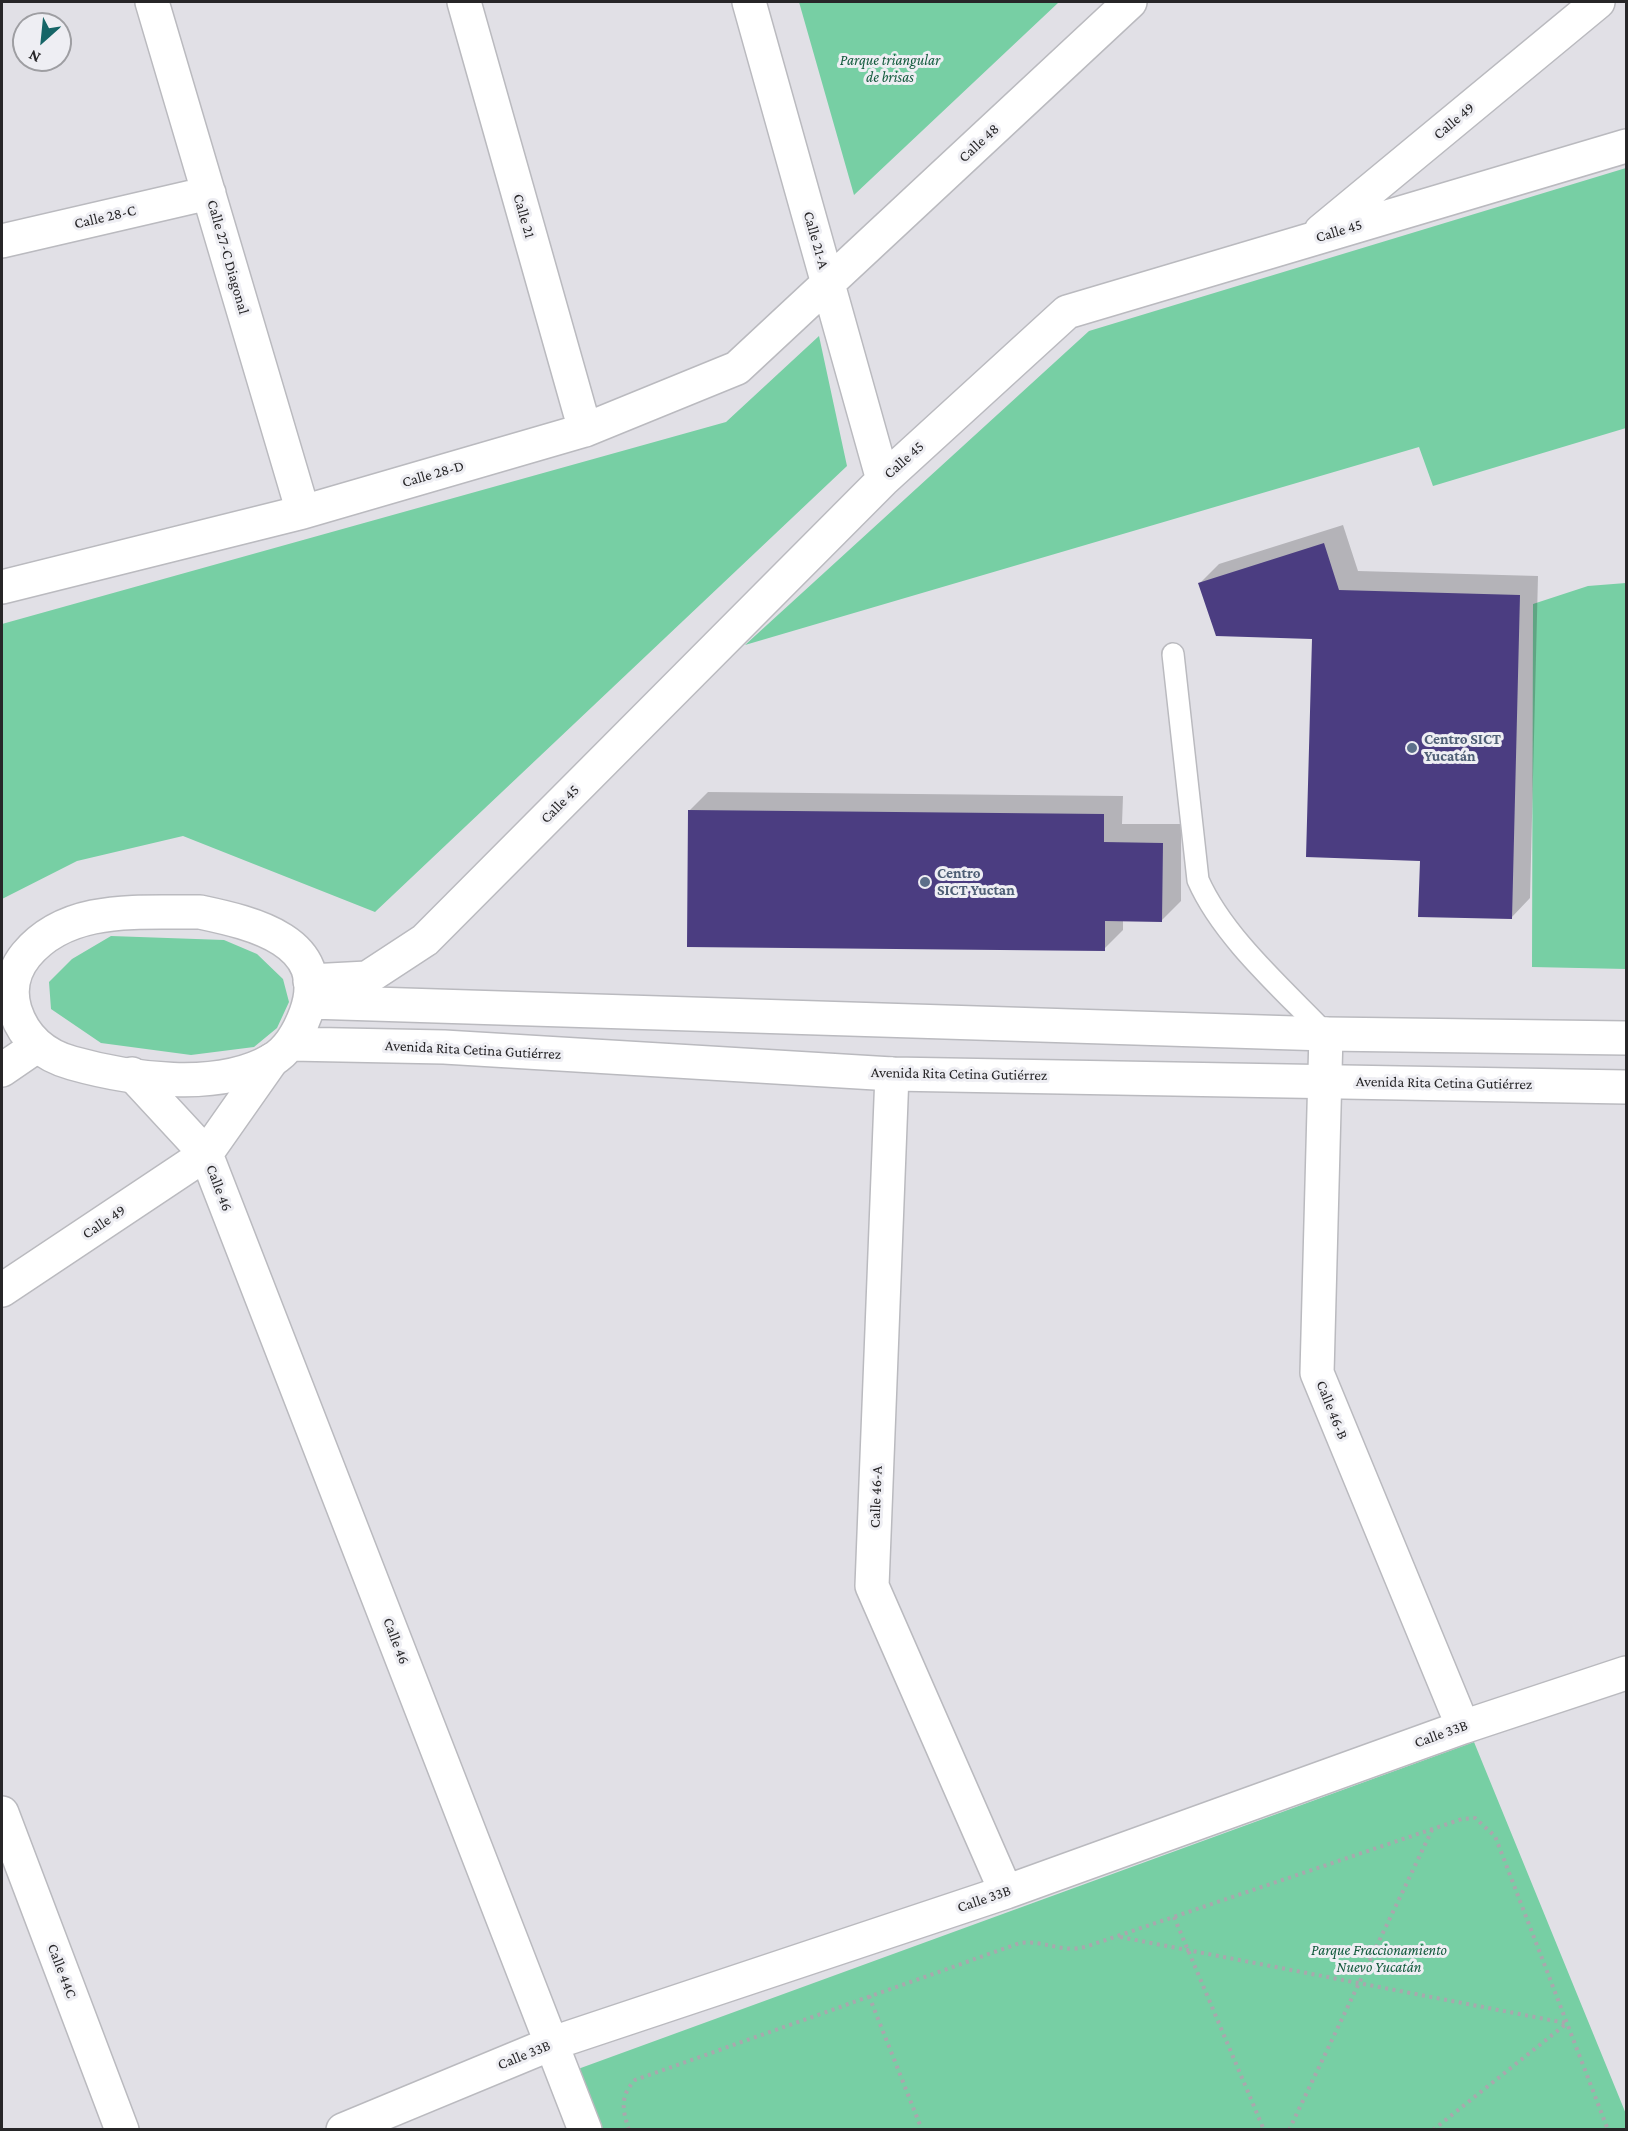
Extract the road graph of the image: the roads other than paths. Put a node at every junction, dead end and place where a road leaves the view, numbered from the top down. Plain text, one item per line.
1 (152, 2) edge
2 (464, 2) edge
3 (749, 2) edge
4 (1130, 2) edge
5 (1598, 2) edge
6 (1626, 146) edge
7 (209, 193) junction
8 (1311, 240) junction
9 (2, 241) edge
10 (828, 284) junction
11 (585, 430) junction
12 (883, 480) junction
13 (303, 512) junction
14 (2, 587) edge
15 (1173, 654) dead end
16 (9, 967) edge
17 (310, 992) junction
18 (1326, 1034) junction
19 (20, 1036) edge
20 (1626, 1038) edge
21 (282, 1052) junction
22 (2, 1070) edge
23 (132, 1074) junction
24 (892, 1074) junction
25 (1327, 1081) junction
26 (1626, 1086) edge
27 (206, 1154) junction
28 (2, 1290) edge
29 (1626, 1673) edge
30 (1462, 1727) junction
31 (2, 1813) edge
32 (1006, 1892) junction
33 (553, 2043) junction
34 (122, 2130) edge
35 (344, 2130) edge
36 (585, 2130) edge

1 - 7 street, Calle 27-C Diagonal
2 - 11 street, Calle 21
3 - 10 street, Calle 21-A
4 - 10 street, Calle 48
5 - 8 street, Calle 49
6 - 8 street, Calle 45
7 - 9 street, Calle 28-C
7 - 13 street, Calle 27-C Diagonal
8 - 12 street, Calle 45
10 - 11 street, Calle 28-D
10 - 12 street, Calle 21-A
11 - 13 street, Calle 28-D
12 - 17 street, Calle 45
13 - 14 street, Calle 28-D
15 - 18 lane
16 - 17 street
16 - 19 street
17 - 18 street
17 - 21 street, Calle 46
18 - 20 street
18 - 25 street, Calle 46-B
19 - 22 street
19 - 23 street
21 - 23 street
21 - 24 street, Avenida Rita Cetina Gutiérrez
21 - 27 street, Calle 46
23 - 27 street, Calle 46
24 - 25 street, Avenida Rita Cetina Gutiérrez
24 - 32 street, Calle 46-A
25 - 26 street, Avenida Rita Cetina Gutiérrez
25 - 30 street, Calle 46-B
27 - 28 street, Calle 49
27 - 33 street, Calle 46
29 - 30 street, Calle 33B
30 - 32 street, Calle 33B
31 - 34 street, Calle 44C
32 - 33 street, Calle 33B
33 - 35 street, Calle 33B
33 - 36 street, Calle 46

